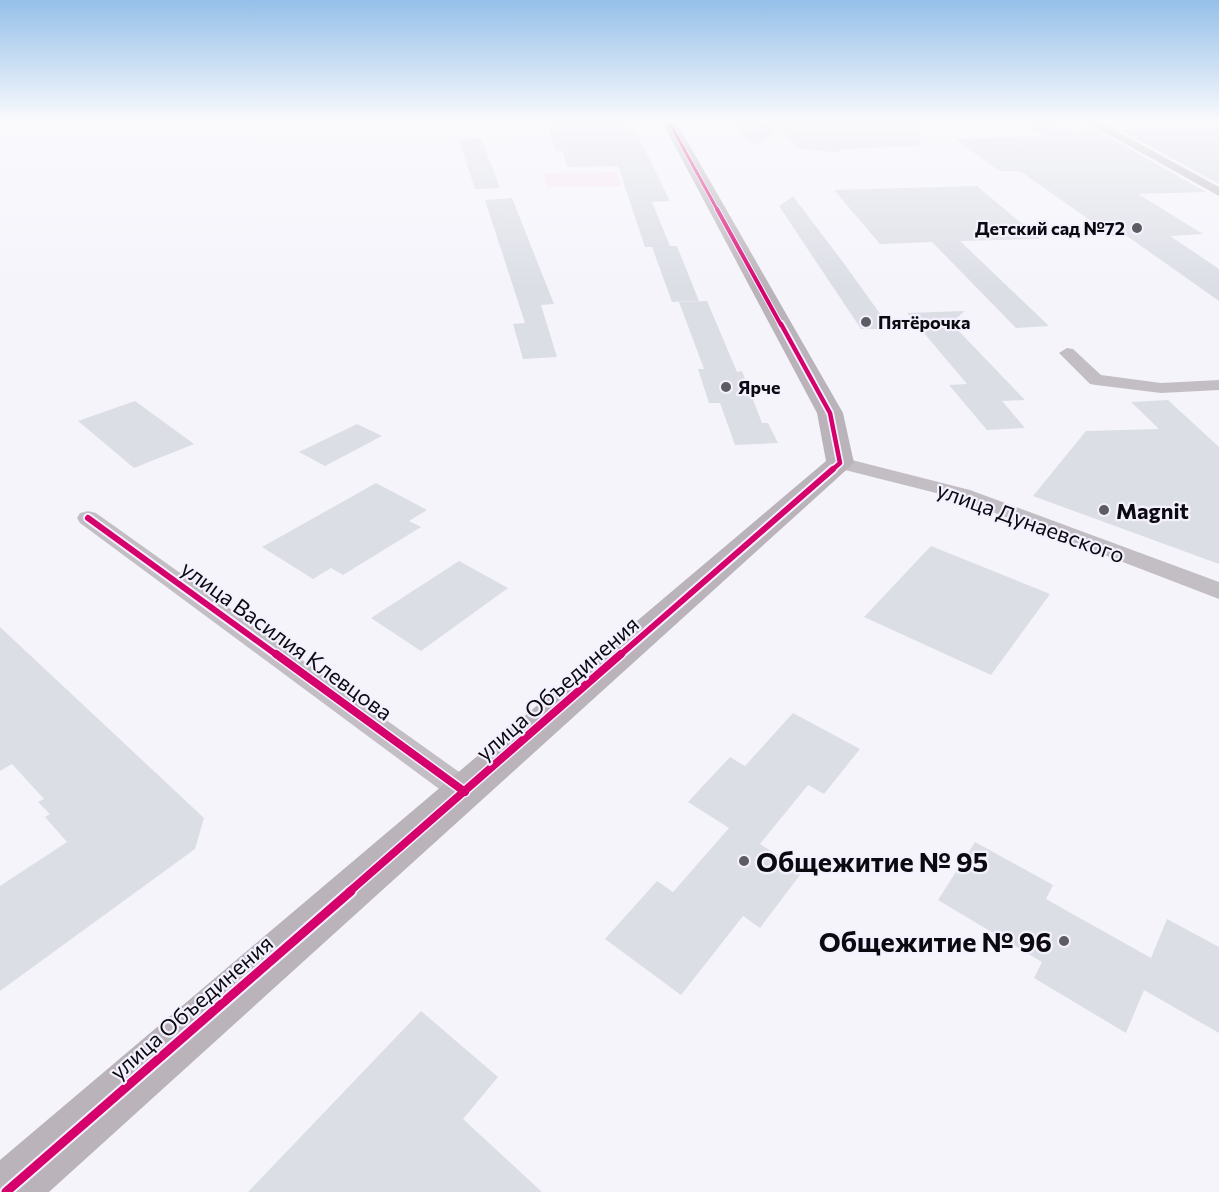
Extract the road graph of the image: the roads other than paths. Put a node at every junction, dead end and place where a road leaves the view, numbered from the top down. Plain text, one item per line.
1 (699, 176) edge
2 (1189, 176) edge
3 (1219, 192) edge
4 (1067, 352) dead end
5 (1219, 386) edge
6 (840, 463) junction
7 (88, 518) dead end
8 (1219, 591) edge
9 (465, 792) junction
10 (6, 1192) edge

1 - 6 street
2 - 3 street
4 - 5 street
6 - 8 street, улица Дунаевского
6 - 9 street, улица Объединения
7 - 9 street, улица Василия Клевцова
9 - 10 street, улица Объединения

